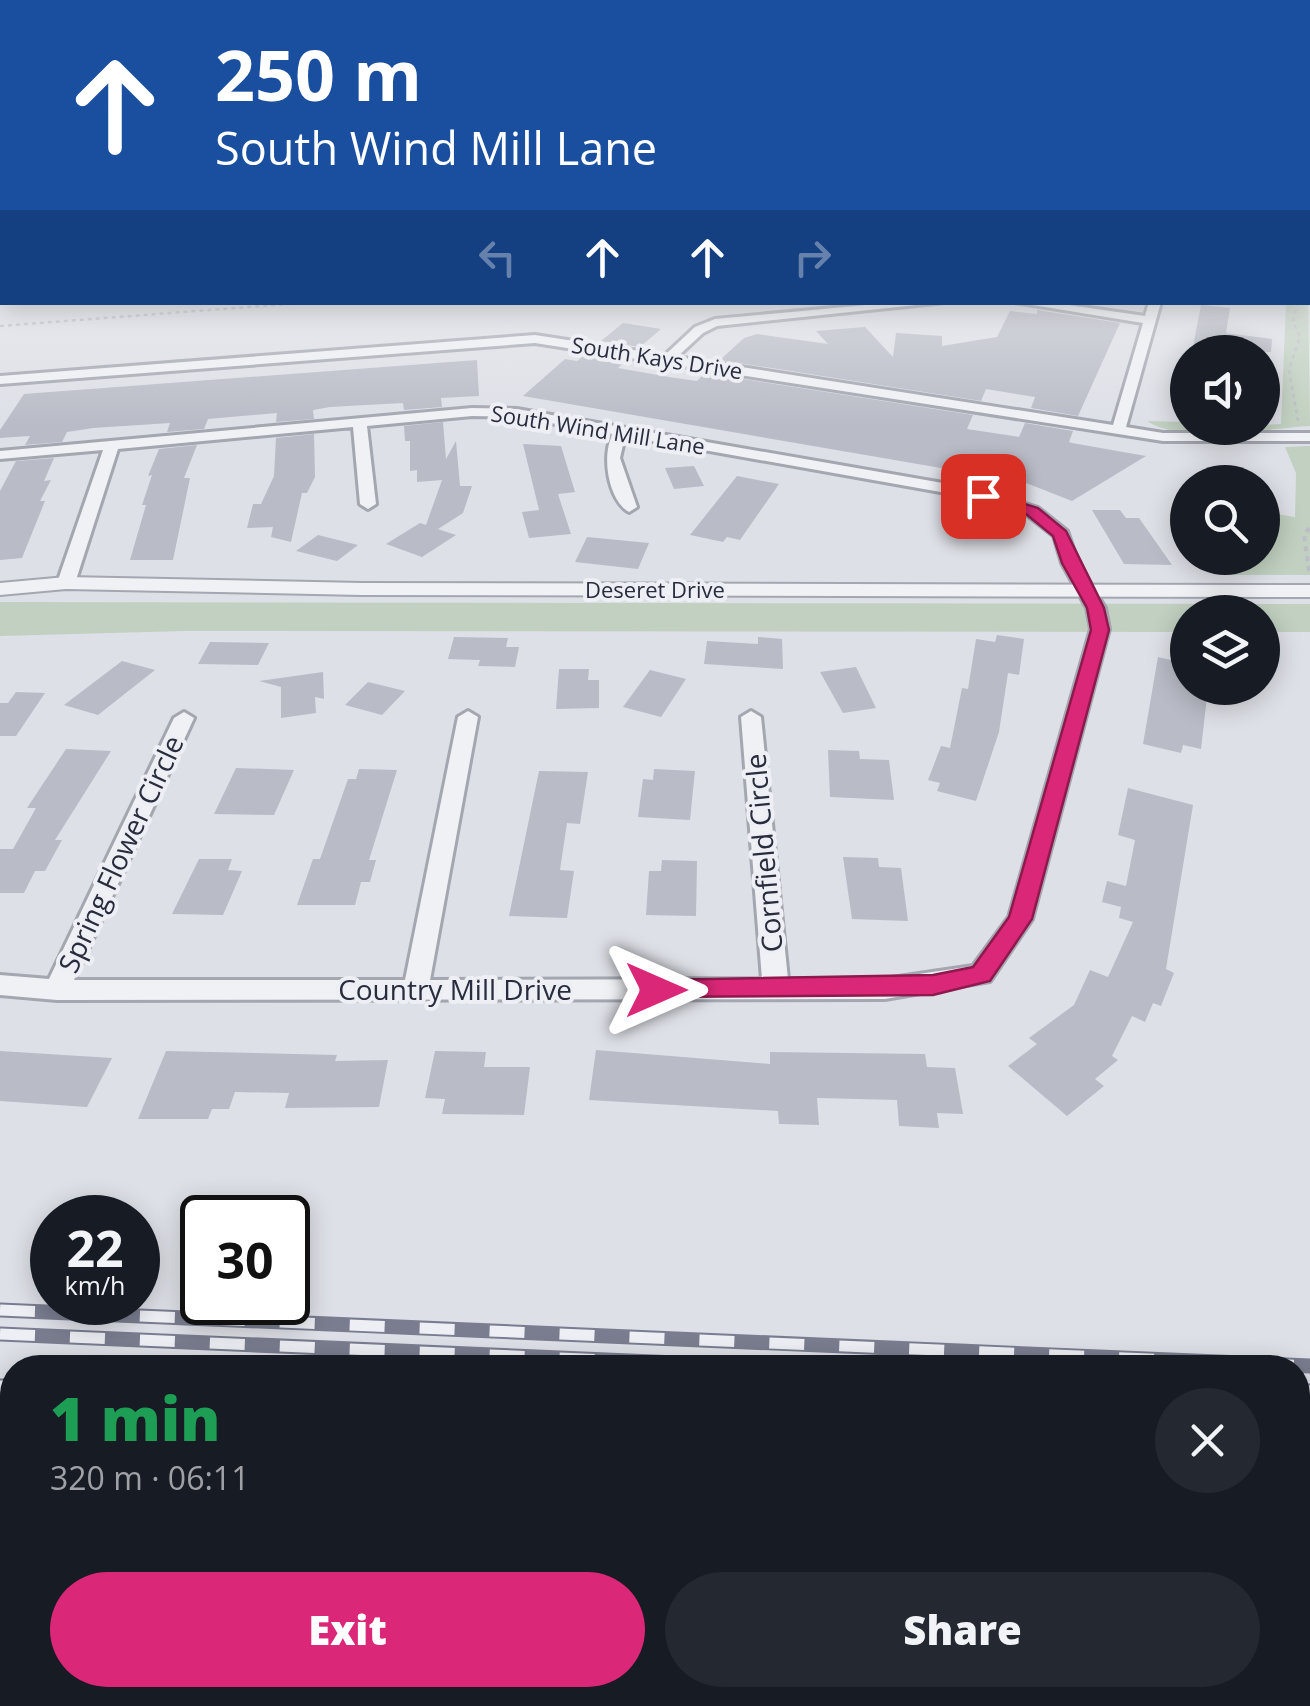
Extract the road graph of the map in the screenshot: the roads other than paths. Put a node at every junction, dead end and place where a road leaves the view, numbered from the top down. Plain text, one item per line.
1 (913, 305) edge
2 (925, 305) edge
3 (1041, 305) edge
4 (1154, 305) edge
5 (1150, 320) junction
6 (944, 321) dead end
7 (667, 360) junction
8 (0, 380) edge
9 (360, 422) junction
10 (1118, 430) junction
11 (622, 431) junction
12 (1310, 437) edge
13 (112, 446) junction
14 (0, 455) edge
15 (368, 504) dead end
16 (629, 507) dead end
17 (66, 584) junction
18 (1309, 585) edge
19 (0, 588) edge
20 (1086, 592) junction
21 (751, 716) dead end
22 (468, 717) dead end
23 (184, 718) dead end
24 (0, 985) edge
25 (57, 990) junction
26 (416, 990) junction
27 (776, 990) junction

1 - 7 street
2 - 6 street
3 - 5 street
4 - 5 street
5 - 10 street
7 - 8 street, South Kays Drive
7 - 10 street, South Kays Drive
9 - 11 street, South Wind Mill Lane
9 - 13 street, South Wind Mill Lane
9 - 15 street
10 - 12 street, South Kays Drive
11 - 16 street
11 - 20 street, South Wind Mill Lane
13 - 14 street, South Wind Mill Lane
13 - 17 street
17 - 19 street, Deseret Drive
17 - 20 street, Deseret Drive
18 - 20 street, Deseret Drive
20 - 27 street, Country Mill Drive
21 - 27 street, Cornfield Circle
22 - 26 street
23 - 25 street, Spring Flower Circle
24 - 25 street, Country Mill Drive
25 - 26 street, Country Mill Drive
26 - 27 street, Country Mill Drive

